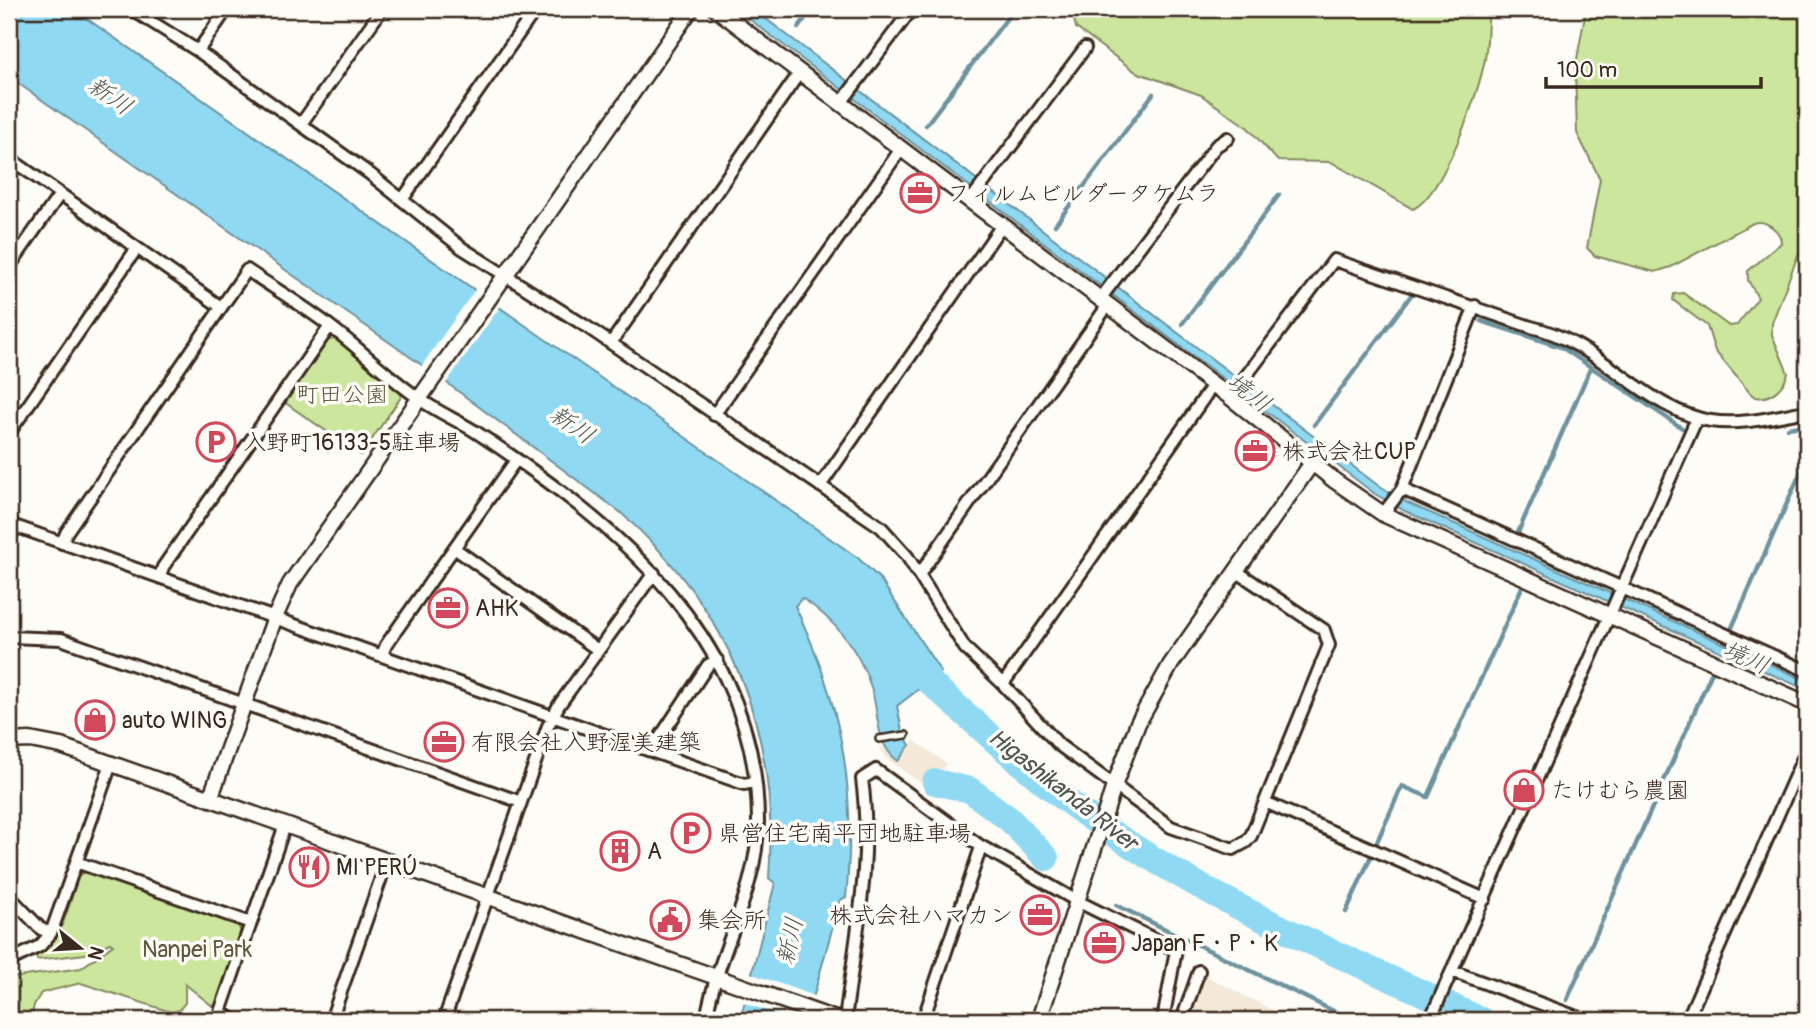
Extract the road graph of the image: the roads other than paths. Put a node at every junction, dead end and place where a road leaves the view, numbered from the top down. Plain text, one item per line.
1 (131, 9) edge
2 (227, 9) edge
3 (382, 9) edge
4 (536, 9) edge
5 (691, 9) edge
6 (716, 9) edge
7 (912, 9) edge
8 (1085, 48) dead end
9 (198, 51) junction
10 (800, 72) junction
11 (844, 100) junction
12 (301, 124) junction
13 (1228, 138) dead end
14 (901, 149) junction
15 (9, 158) edge
16 (60, 194) junction
17 (972, 197) junction
18 (402, 200) junction
19 (1002, 225) junction
20 (137, 248) junction
21 (9, 267) edge
22 (500, 281) junction
23 (1105, 299) junction
24 (1475, 306) junction
25 (222, 307) junction
26 (330, 326) junction
27 (611, 344) junction
28 (1213, 385) junction
29 (1232, 395) junction
30 (418, 398) junction
31 (1807, 411) edge
32 (714, 415) junction
33 (1698, 418) junction
34 (9, 433) edge
35 (516, 460) junction
36 (1312, 463) junction
37 (820, 486) junction
38 (1400, 491) junction
39 (1385, 511) junction
40 (11, 525) edge
41 (9, 542) edge
42 (62, 543) junction
43 (454, 548) junction
44 (1236, 571) junction
45 (654, 573) junction
46 (919, 575) junction
47 (160, 577) junction
48 (1621, 591) junction
49 (1611, 612) junction
50 (275, 617) junction
51 (9, 637) edge
52 (597, 650) junction
53 (382, 655) junction
54 (717, 660) junction
55 (1807, 671) edge
56 (1003, 684) junction
57 (244, 704) junction
58 (1807, 704) edge
59 (553, 716) junction
60 (906, 735) dead end
61 (9, 740) edge
62 (878, 740) dead end
63 (1807, 749) edge
64 (651, 751) junction
65 (111, 764) junction
66 (755, 782) junction
67 (1112, 791) junction
68 (211, 799) junction
69 (521, 802) junction
70 (1265, 802) junction
71 (285, 825) junction
72 (981, 846) junction
73 (387, 861) junction
74 (76, 862) junction
75 (9, 896) edge
76 (488, 897) junction
77 (1485, 899) junction
78 (1077, 901) junction
79 (251, 923) junction
80 (51, 933) junction
81 (9, 961) edge
82 (1199, 971) dead end
83 (1451, 974) junction
84 (715, 977) junction
85 (832, 1018) edge
86 (234, 1020) edge
87 (331, 1020) edge
88 (444, 1020) edge
89 (706, 1020) edge
90 (845, 1020) edge
91 (923, 1020) edge
92 (1039, 1020) edge
93 (1163, 1020) edge
94 (1182, 1020) edge
95 (1430, 1020) edge
96 (1585, 1020) edge
97 (1687, 1020) edge

1 - 9 street
2 - 9 street
3 - 12 street
4 - 18 street
5 - 22 street
6 - 10 street
7 - 11 street
8 - 17 street
9 - 12 street
10 - 11 street
10 - 27 street
11 - 14 street
12 - 18 street
13 - 23 street
14 - 17 street
14 - 32 street
15 - 16 street
16 - 20 street
16 - 21 street
17 - 19 street
18 - 22 street
19 - 23 street
19 - 37 street
20 - 25 street
20 - 34 street
22 - 27 street
22 - 30 street
23 - 28 street
23 - 46 street
24 - 29 street
24 - 33 street
24 - 38 street
25 - 26 street
25 - 42 street
26 - 30 street
26 - 47 street
27 - 32 street
28 - 29 street
28 - 56 street
29 - 36 street
30 - 35 street
30 - 50 street
31 - 33 street
32 - 37 street
33 - 48 street
35 - 43 street
35 - 45 street
36 - 39 street
36 - 44 street
37 - 46 street
38 - 39 street
38 - 48 street
39 - 49 street
40 - 41 street
40 - 42 street
42 - 47 street
43 - 52 street
43 - 53 street
44 - 67 street
44 - 70 street
45 - 52 street
45 - 54 street
46 - 56 street
47 - 50 street
48 - 49 street
48 - 55 street
49 - 58 street
49 - 77 street
50 - 53 street
50 - 57 street
51 - 57 street
52 - 59 street
53 - 59 street
54 - 64 street
54 - 66 street
56 - 67 street
57 - 68 street
57 - 69 street
59 - 64 street
59 - 69 street
60 - 62 lane
61 - 65 street
63 - 97 street
64 - 66 street
65 - 68 street
65 - 74 street
66 - 84 street
67 - 70 street
67 - 78 street
68 - 71 street
69 - 76 street
70 - 77 street
71 - 73 street
71 - 79 street
72 - 78 street
72 - 90 street
72 - 91 street
73 - 76 street
73 - 87 street
74 - 79 street
74 - 80 street
75 - 80 street
76 - 84 street
76 - 88 street
77 - 83 street
78 - 92 street
78 - 93 street
79 - 86 street
80 - 81 street
82 - 94 street
83 - 95 street
83 - 96 street
84 - 85 street
84 - 89 street

